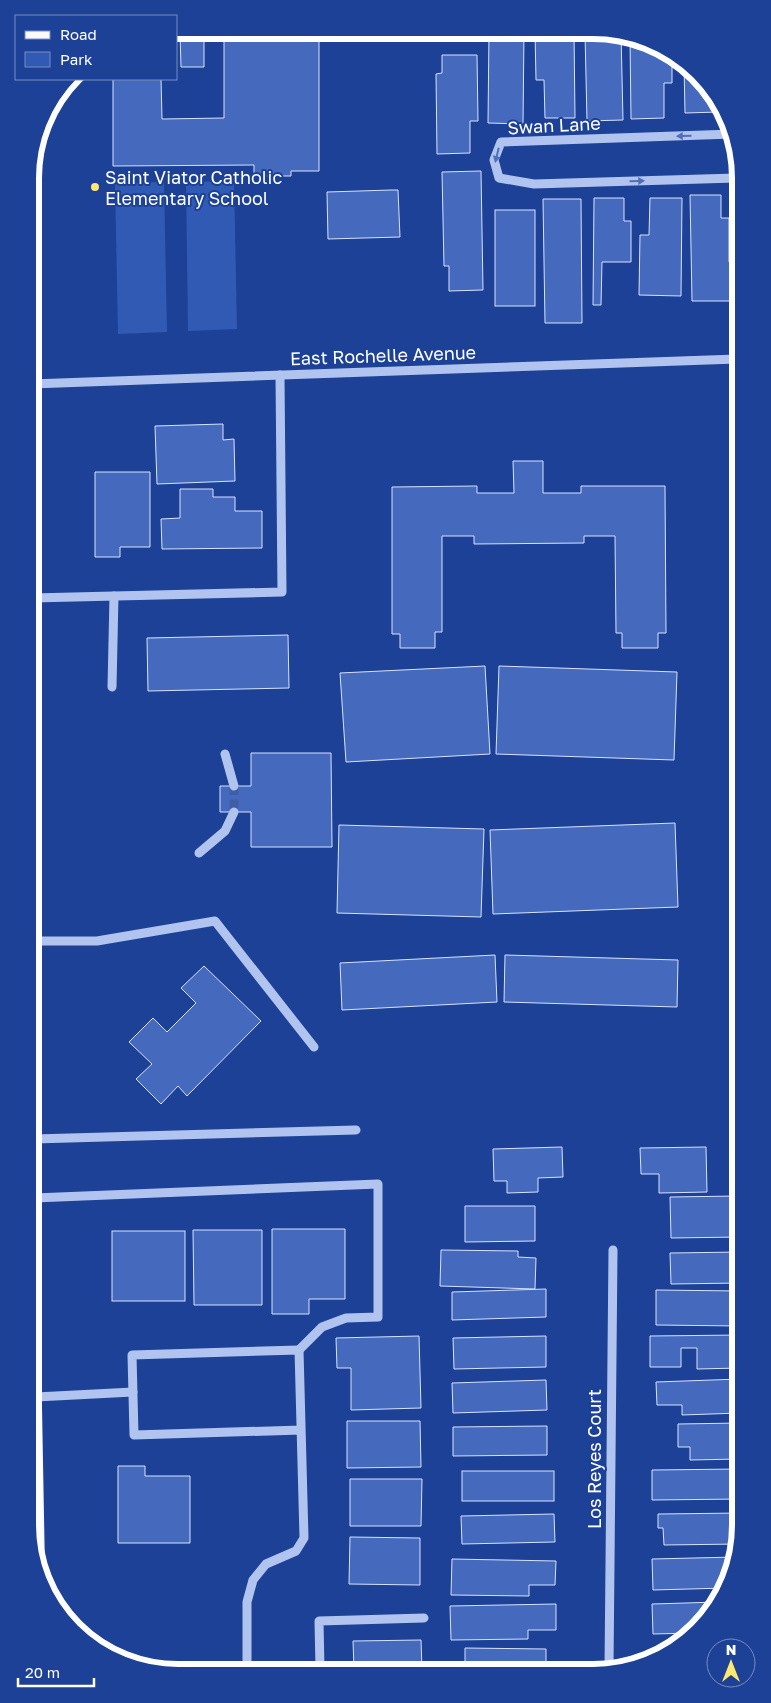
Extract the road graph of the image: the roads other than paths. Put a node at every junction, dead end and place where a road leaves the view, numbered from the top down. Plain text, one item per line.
1 (725, 134) edge
2 (732, 178) edge
3 (732, 359) edge
4 (280, 375) junction
5 (39, 384) edge
6 (114, 596) junction
7 (39, 598) edge
8 (112, 688) dead end
9 (225, 754) dead end
10 (234, 786) tunnel mouth
11 (234, 812) tunnel mouth
12 (199, 853) dead end
13 (39, 941) edge
14 (314, 1047) dead end
15 (356, 1130) dead end
16 (39, 1140) edge
17 (39, 1198) edge
18 (612, 1250) dead end
19 (298, 1350) junction
20 (133, 1392) junction
21 (39, 1396) edge
22 (301, 1430) junction
23 (424, 1618) dead end
24 (609, 1663) edge
25 (247, 1664) edge
26 (320, 1664) edge

1 -> 2 street, Swan Lane
3 - 4 street, East Rochelle Avenue
4 - 5 street, East Rochelle Avenue
4 - 6 street
6 - 7 street
6 - 8 street
9 - 10 street
11 - 12 street
13 - 14 street
15 - 16 street
17 - 19 street
18 - 24 street, Los Reyes Court
19 - 20 street
19 - 22 street
20 - 21 street
20 - 22 street
22 - 25 street
23 - 26 street

